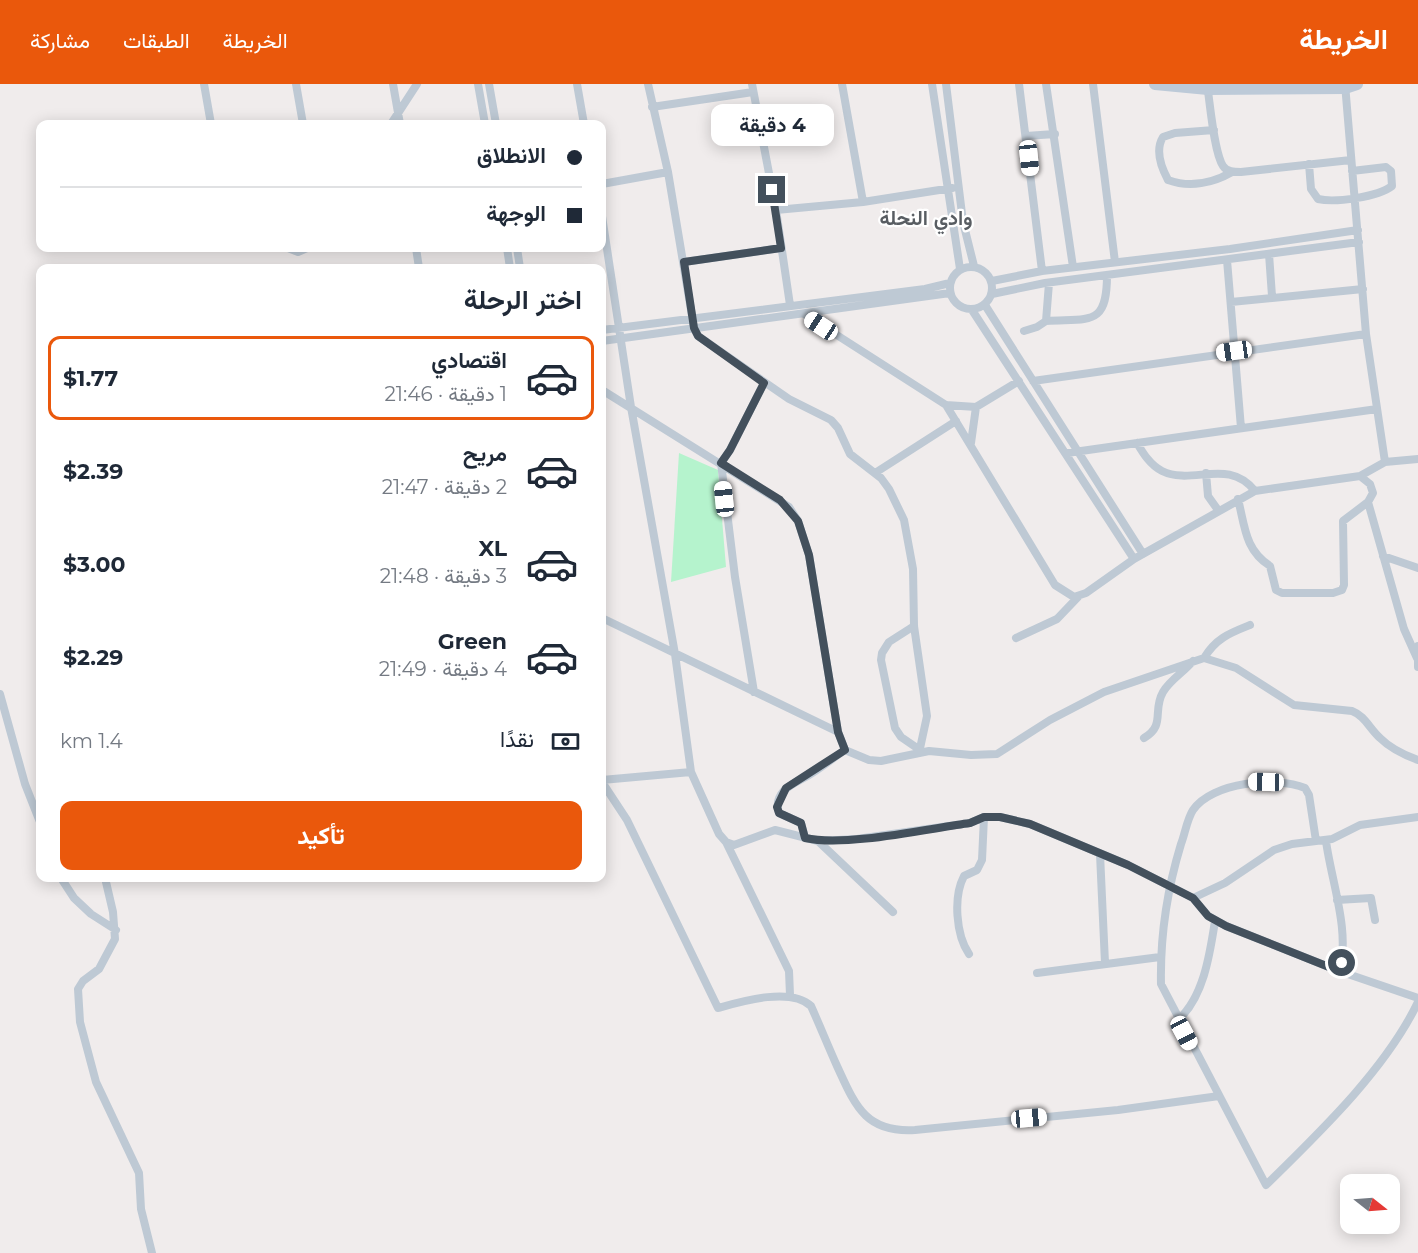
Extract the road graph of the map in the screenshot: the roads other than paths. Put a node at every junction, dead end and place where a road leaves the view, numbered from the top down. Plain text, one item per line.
1 (204, 84) edge
2 (296, 84) edge
3 (393, 84) edge
4 (417, 84) edge
5 (478, 84) edge
6 (489, 84) edge
7 (577, 84) edge
8 (648, 84) edge
9 (842, 84) edge
10 (932, 84) edge
11 (946, 84) edge
12 (1019, 84) edge
13 (1046, 84) edge
14 (1094, 84) edge
15 (1155, 84) edge
16 (1349, 85) edge
17 (1207, 86) edge
18 (752, 88) edge
19 (652, 107) junction
20 (398, 115) junction
21 (210, 120) edge
22 (302, 120) edge
23 (394, 120) edge
24 (399, 120) edge
25 (484, 120) edge
26 (495, 120) edge
27 (584, 120) edge
28 (1215, 130) junction
29 (1054, 134) junction
30 (1026, 136) junction
31 (1351, 160) junction
32 (1309, 164) junction
33 (1352, 171) junction
34 (668, 172) junction
35 (1232, 172) junction
36 (606, 183) edge
37 (948, 188) junction
38 (958, 188) junction
39 (1355, 197) junction
40 (863, 202) junction
41 (776, 210) junction
42 (1358, 230) junction
43 (606, 241) edge
44 (1359, 242) junction
45 (781, 248) junction
46 (1269, 254) junction
47 (1227, 260) junction
48 (684, 262) junction
49 (1115, 262) junction
50 (974, 266) junction
51 (1073, 267) junction
52 (960, 269) junction
53 (1042, 271) junction
54 (1107, 275) junction
55 (1016, 276) junction
56 (992, 281) junction
57 (950, 283) junction
58 (1049, 283) junction
59 (1017, 289) junction
60 (1363, 290) junction
61 (950, 293) junction
62 (992, 294) junction
63 (1272, 296) junction
64 (1231, 302) junction
65 (790, 305) junction
66 (985, 305) junction
67 (972, 310) junction
68 (804, 314) junction
69 (1046, 321) junction
70 (694, 324) junction
71 (620, 328) junction
72 (606, 330) edge
73 (1024, 331) dead end
74 (1366, 333) junction
75 (622, 338) junction
76 (606, 340) edge
77 (1234, 351) junction
78 (1019, 381) junction
79 (1034, 381) junction
80 (764, 383) junction
81 (606, 392) edge
82 (946, 405) junction
83 (631, 407) junction
84 (976, 407) junction
85 (1377, 409) junction
86 (956, 421) junction
87 (1240, 428) junction
88 (971, 443) junction
89 (1137, 443) junction
90 (1077, 450) junction
91 (1067, 453) junction
92 (1418, 459) edge
93 (1385, 462) junction
94 (721, 463) junction
95 (875, 473) junction
96 (1206, 473) junction
97 (1360, 476) junction
98 (1255, 491) junction
99 (1238, 499) junction
100 (1368, 502) junction
101 (1218, 510) junction
102 (1143, 554) junction
103 (1383, 556) junction
104 (1134, 559) junction
105 (1418, 568) edge
106 (1078, 597) junction
107 (606, 620) edge
108 (1250, 625) dead end
109 (914, 626) junction
110 (1016, 638) dead end
111 (1418, 646) edge
112 (675, 654) junction
113 (1204, 658) junction
114 (1193, 661) junction
115 (1418, 663) edge
116 (754, 692) junction
117 (0, 694) edge
118 (838, 732) junction
119 (1144, 738) dead end
120 (845, 750) junction
121 (920, 751) junction
122 (1418, 760) edge
123 (691, 772) junction
124 (606, 781) edge
125 (606, 787) edge
126 (36, 812) edge
127 (984, 817) junction
128 (1418, 817) edge
129 (805, 838) junction
130 (818, 841) junction
131 (1316, 841) junction
132 (1326, 841) junction
133 (726, 842) junction
134 (1100, 854) junction
135 (64, 882) edge
136 (106, 882) edge
137 (1168, 886) junction
138 (1193, 898) junction
139 (1337, 900) junction
140 (893, 912) dead end
141 (1375, 920) dead end
142 (1215, 921) junction
143 (116, 930) junction
144 (969, 954) dead end
145 (1160, 957) junction
146 (1106, 963) junction
147 (1339, 971) junction
148 (1037, 973) dead end
149 (790, 995) junction
150 (1418, 1000) edge
151 (1178, 1020) junction
152 (1219, 1096) junction
153 (152, 1253) edge

1 - 21 street
2 - 22 street
3 - 20 street
4 - 20 street
5 - 25 street
6 - 26 street
7 - 27 street
8 - 19 street
9 - 40 street
10 - 37 street
11 - 38 street
12 - 30 street
13 - 29 street
14 - 49 street
15 - 17 main road
16 - 17 main road
16 - 31 street
17 - 28 street
18 - 19 street
18 - 41 street
19 - 34 street
20 - 23 street
20 - 24 street
28 - 35 street
28 - 35 street
29 - 30 street
29 - 51 street
30 - 53 street
31 - 32 street
31 - 33 street
32 - 35 street
32 - 39 street
33 - 39 street
33 - 39 street
34 - 36 street
34 - 48 street
37 - 38 street
37 - 40 street
37 - 52 street
38 - 50 street
39 - 42 street
40 - 41 street
41 - 45 street
42 - 44 street
42 - 49 street
43 - 71 street
44 - 46 street
44 - 60 street
45 - 48 street
45 - 65 street
46 - 47 street
46 - 63 street
47 - 54 street
47 - 64 street
48 - 70 street
49 - 51 street
50 - 52 street
50 - 56 street
51 - 53 street
52 - 57 street
53 - 55 street
54 - 58 street
54 - 69 street
55 - 56 street
55 - 59 street
56 - 62 street
57 - 61 street
57 - 65 street
58 - 59 street
58 - 69 street
59 - 62 street
60 - 63 street
60 - 74 street
61 - 67 street
61 - 68 street
62 - 66 street
63 - 64 street
64 - 77 street
65 - 70 street
66 - 67 street
66 - 79 street
67 - 78 street
68 - 70 street
68 - 82 street
69 - 73 street
70 - 71 street
70 - 75 street
70 - 80 street
71 - 72 street
71 - 75 street
74 - 77 street
74 - 85 street
75 - 76 street
75 - 83 street
77 - 79 street
77 - 87 street
78 - 84 street
78 - 91 street
79 - 90 street
80 - 94 street
80 - 95 street
81 - 83 street
82 - 84 street
82 - 86 street
83 - 94 street
83 - 112 street
84 - 88 street
85 - 87 street
85 - 93 street
86 - 88 street
86 - 95 street
87 - 89 street
88 - 106 street
89 - 90 street
89 - 96 street
90 - 91 street
90 - 102 street
91 - 104 street
92 - 93 street
93 - 97 street
94 - 116 street
94 - 118 street
95 - 109 street
96 - 98 street
96 - 101 street
97 - 98 street
97 - 100 street
98 - 99 street
99 - 100 street
99 - 101 street
100 - 103 street
101 - 102 street
102 - 104 street
103 - 105 street
103 - 115 street
104 - 106 street
106 - 110 street
107 - 112 street
108 - 113 street
109 - 121 street
109 - 121 street
111 - 115 street
112 - 116 street
112 - 123 street
113 - 114 street
113 - 122 street
114 - 119 street
114 - 121 street
116 - 118 street
117 - 126 street
118 - 120 street
120 - 121 street
120 - 129 street
123 - 124 street
123 - 133 street
125 - 149 street
127 - 130 street
127 - 134 street
127 - 144 street
128 - 132 street
129 - 130 street
129 - 133 street
130 - 140 street
131 - 132 street
131 - 137 street
131 - 138 street
132 - 139 street
133 - 149 street
134 - 137 street
134 - 146 street
135 - 143 street
136 - 143 street
137 - 138 street
137 - 145 street
138 - 142 street
139 - 141 street
139 - 147 street
142 - 147 street
142 - 151 street
143 - 153 street
145 - 146 street
145 - 151 street
146 - 148 street
147 - 150 street
149 - 152 street
150 - 152 street
151 - 152 street

